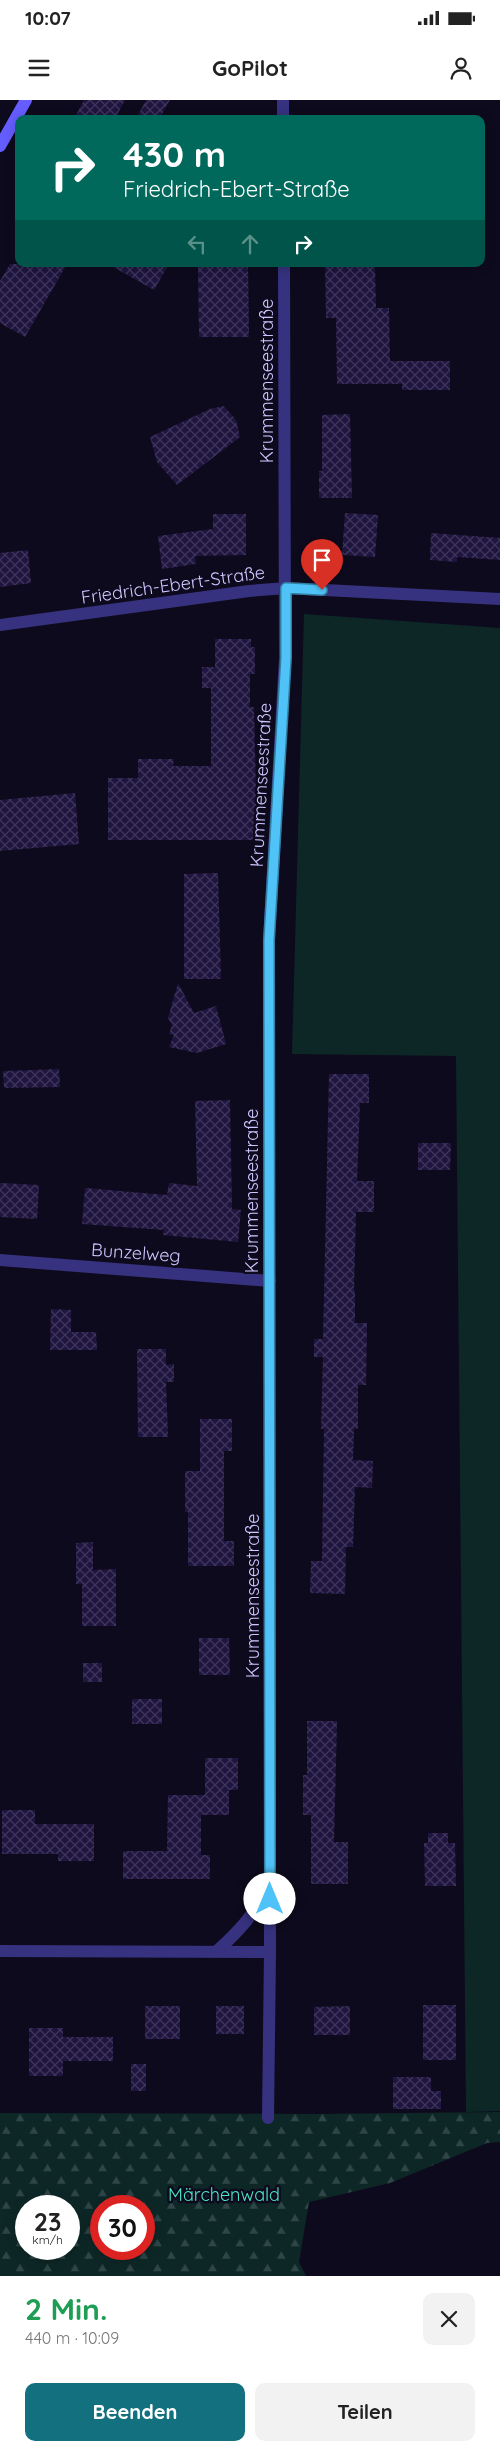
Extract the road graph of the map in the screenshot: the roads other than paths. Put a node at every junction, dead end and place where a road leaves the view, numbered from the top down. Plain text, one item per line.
1 (26, 100) edge
2 (283, 100) edge
3 (18, 115) edge
4 (283, 115) edge
5 (15, 119) edge
6 (0, 146) edge
7 (284, 267) edge
8 (286, 588) junction
9 (500, 599) edge
10 (0, 625) edge
11 (0, 1260) edge
12 (270, 1281) junction
13 (270, 1882) junction
14 (217, 1951) junction
15 (0, 1952) edge
16 (270, 1952) junction
17 (268, 2118) dead end

1 - 3 main road
2 - 4 street
5 - 6 main road
7 - 8 street, Krummenseestraße
8 - 9 street, Friedrich-Ebert-Straße
8 - 10 street, Friedrich-Ebert-Straße
8 - 12 street, Krummenseestraße
11 - 12 street, Bunzelweg
12 - 13 street, Krummenseestraße
13 - 14 street
13 - 16 street, Krummenseestraße
14 - 15 street
14 - 16 street
16 - 17 street, Krummenseestraße

